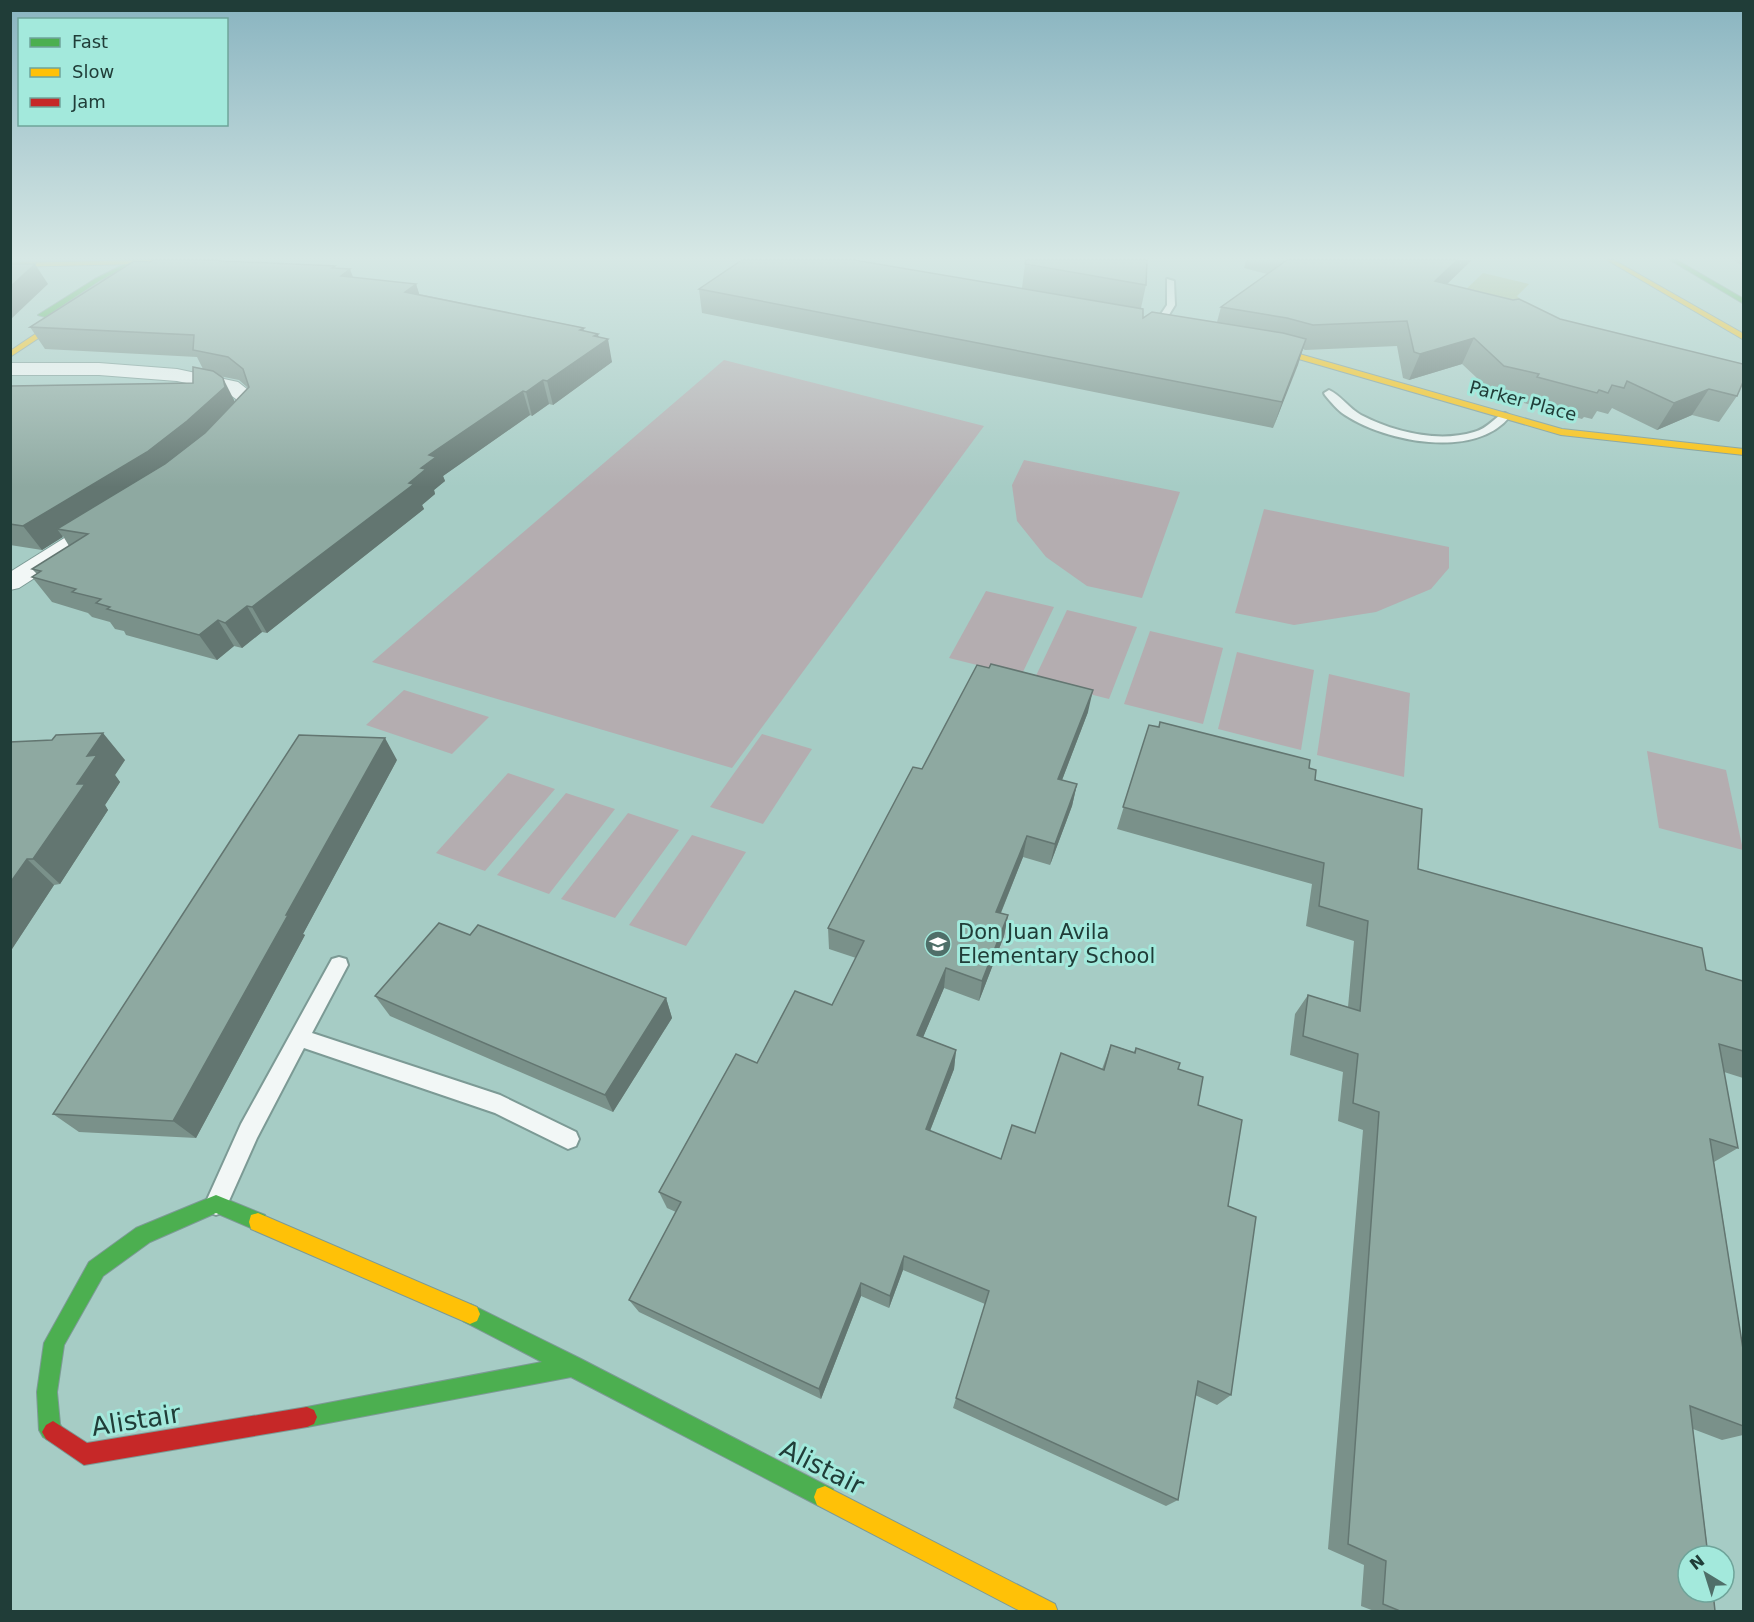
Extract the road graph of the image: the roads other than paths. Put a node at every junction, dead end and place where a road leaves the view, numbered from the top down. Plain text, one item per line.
1 (39, 336) edge
2 (1245, 345) edge
3 (10, 355) edge
4 (10, 369) edge
5 (1329, 393) dead end
6 (1505, 416) junction
7 (217, 443) edge
8 (1743, 452) edge
9 (119, 514) edge
10 (10, 583) edge
11 (339, 965) dead end
12 (300, 1038) junction
13 (568, 1139) dead end
14 (216, 1204) junction
15 (574, 1366) junction
16 (1047, 1611) edge

1 - 3 street
2 - 6 street, Parker Place
4 - 7 street
5 - 6 lane
6 - 8 street, Parker Place
9 - 10 street
11 - 12 lane
12 - 13 lane
12 - 14 lane
14 - 15 street, Alistair
14 - 15 street, Alistair
15 - 16 street, Alistair

